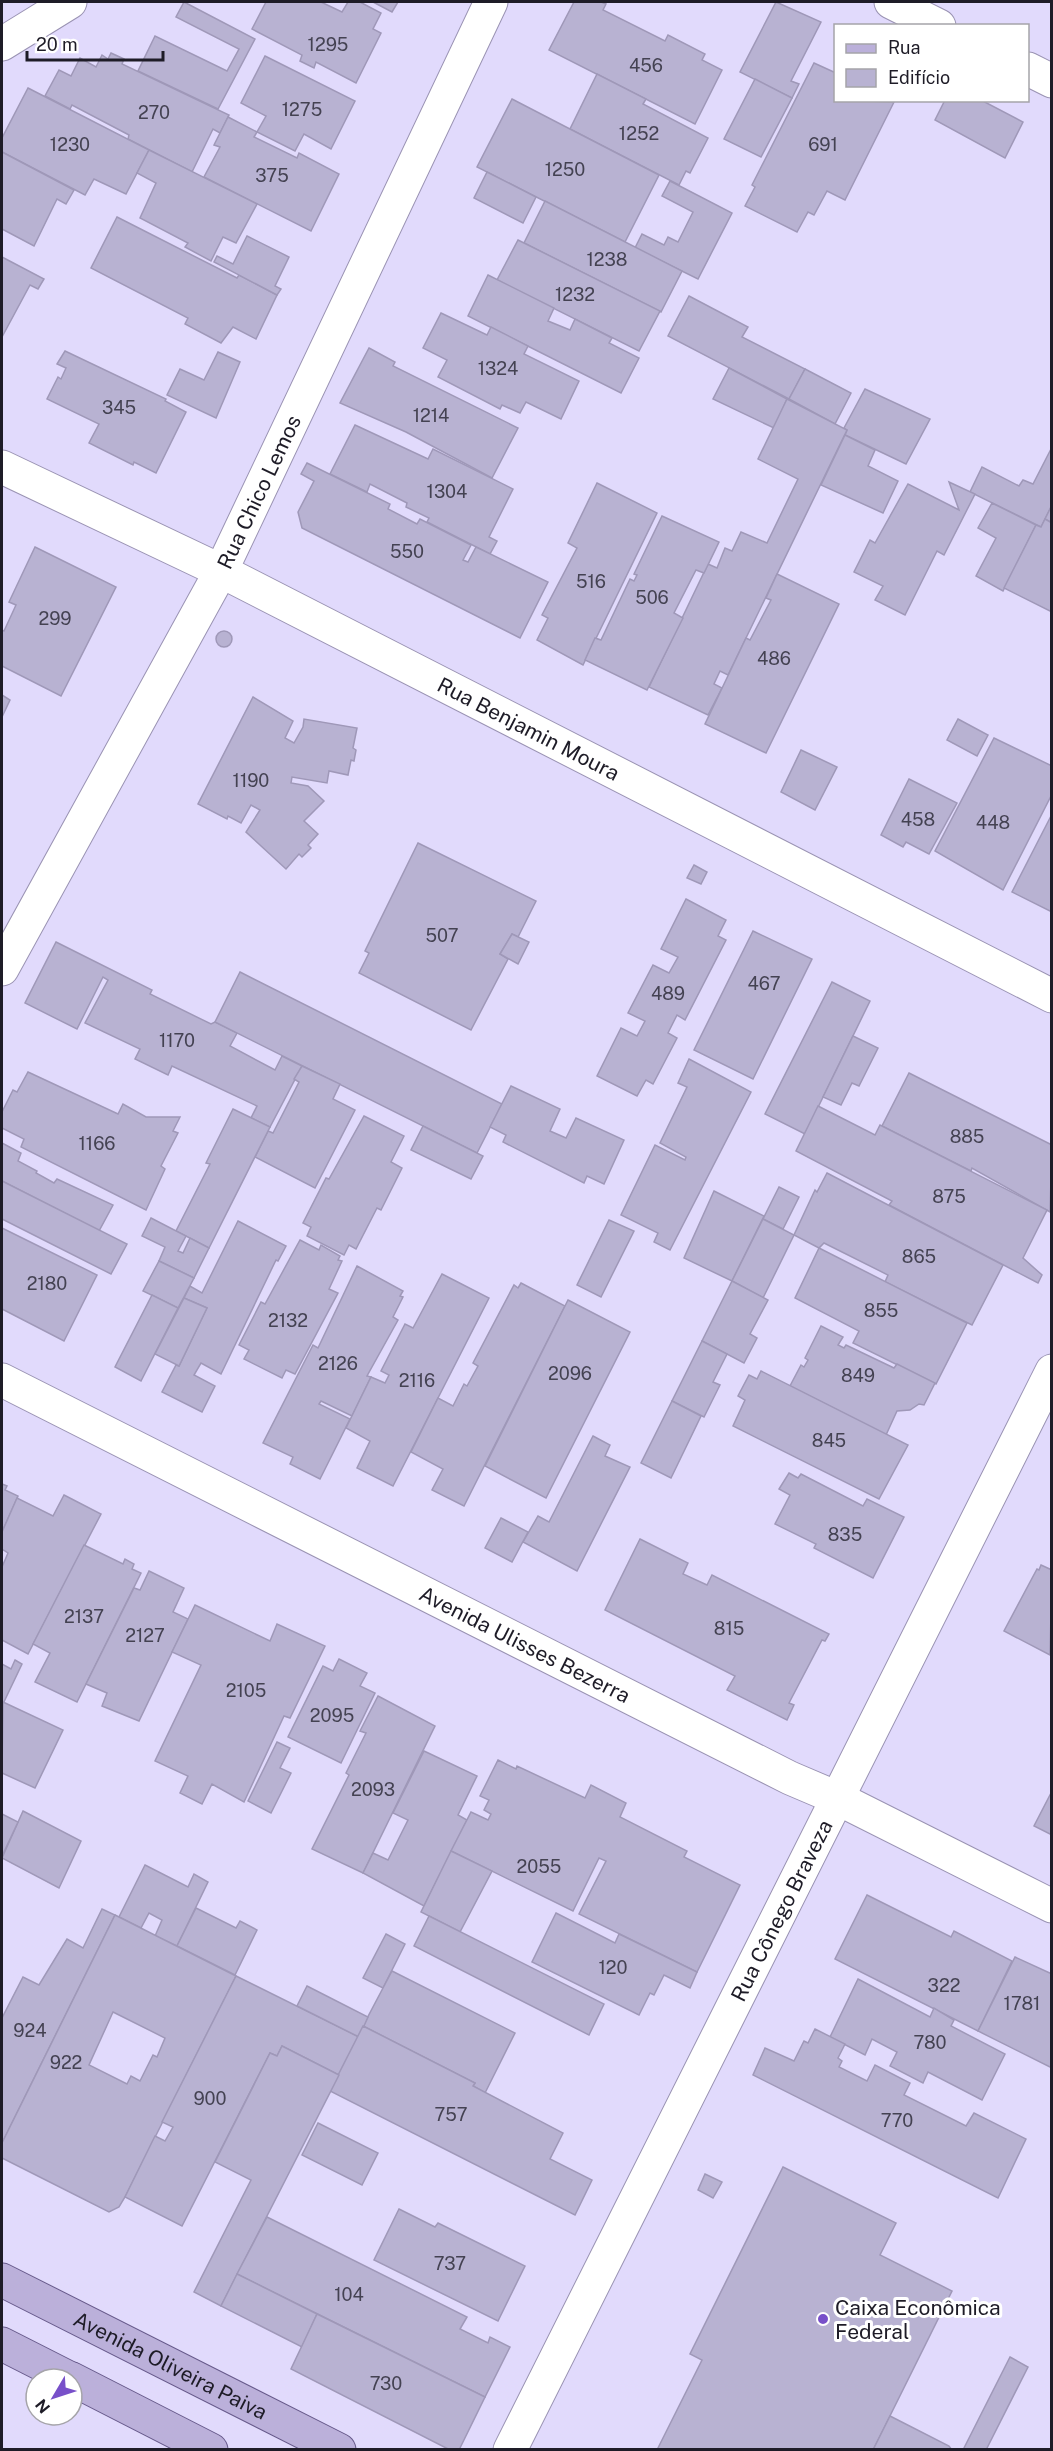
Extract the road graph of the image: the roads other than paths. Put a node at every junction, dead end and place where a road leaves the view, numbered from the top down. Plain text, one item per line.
1 (70, 2) edge
2 (490, 2) edge
3 (891, 2) edge
4 (935, 24) edge
5 (2, 44) edge
6 (1029, 70) edge
7 (1052, 81) edge
8 (2, 467) edge
9 (220, 571) junction
10 (2, 969) edge
11 (1052, 996) edge
12 (1052, 1371) edge
13 (2, 1380) edge
14 (837, 1798) junction
15 (1052, 1906) edge
16 (2, 2280) edge
17 (2, 2344) edge
18 (48, 2367) edge
19 (84, 2385) edge
20 (211, 2450) edge
21 (339, 2450) edge
22 (510, 2450) edge

1 - 5 street
2 - 9 street, Rua Chico Lemos
3 - 4 street
6 - 7 street
8 - 9 street, Rua Benjamin Moura
9 - 10 street, Rua Chico Lemos
9 - 11 street, Rua Benjamin Moura
12 - 14 street, Rua Cônego Braveza
13 - 14 street, Avenida Ulisses Bezerra
14 - 15 street, Avenida Ulisses Bezerra
14 - 22 street, Rua Cônego Braveza
16 - 21 main road, Avenida Oliveira Paiva
17 - 18 main road
19 - 20 main road

